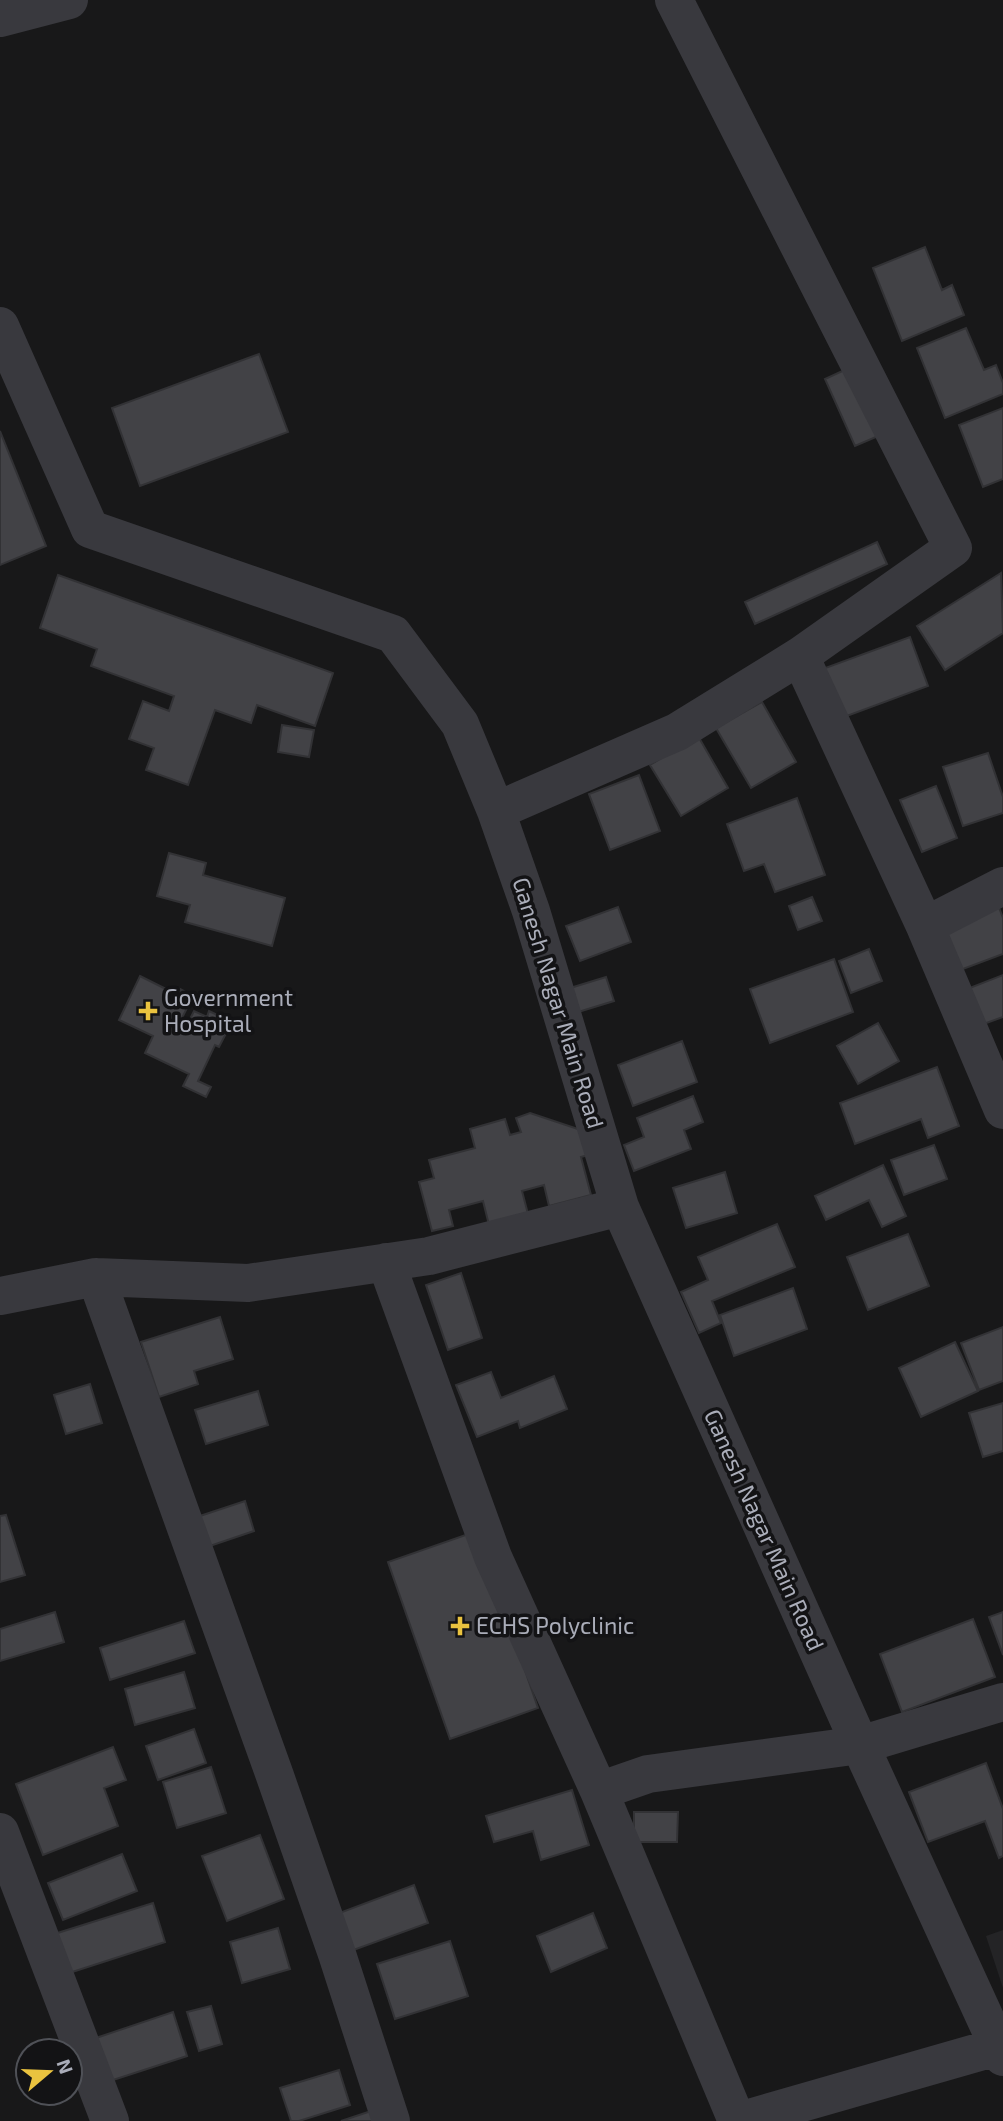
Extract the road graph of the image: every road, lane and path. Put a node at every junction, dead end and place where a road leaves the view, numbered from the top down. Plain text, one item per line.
1 (69, 0) edge
2 (674, 0) edge
3 (0, 18) edge
4 (0, 326) edge
5 (800, 656) junction
6 (496, 811) junction
7 (1003, 886) edge
8 (925, 926) junction
9 (1003, 1110) edge
10 (620, 1207) junction
11 (386, 1262) junction
12 (96, 1277) junction
13 (0, 1296) edge
14 (1003, 1702) edge
15 (860, 1745) junction
16 (599, 1791) junction
17 (0, 1832) edge
18 (1001, 2051) edge
19 (110, 2121) edge
20 (391, 2121) edge
21 (738, 2121) edge

1 - 3 street
2 - 5 street
4 - 6 street, Ganesh Nagar Main Road
5 - 6 street
5 - 8 street
6 - 10 street, Ganesh Nagar Main Road
7 - 8 street
8 - 9 street
10 - 11 street
10 - 15 street, Ganesh Nagar Main Road
11 - 12 street
11 - 16 street
12 - 13 street
12 - 20 street
14 - 15 street
15 - 16 street
15 - 18 street, Ganesh Nagar Main Road
16 - 21 street
17 - 19 street
18 - 21 street

